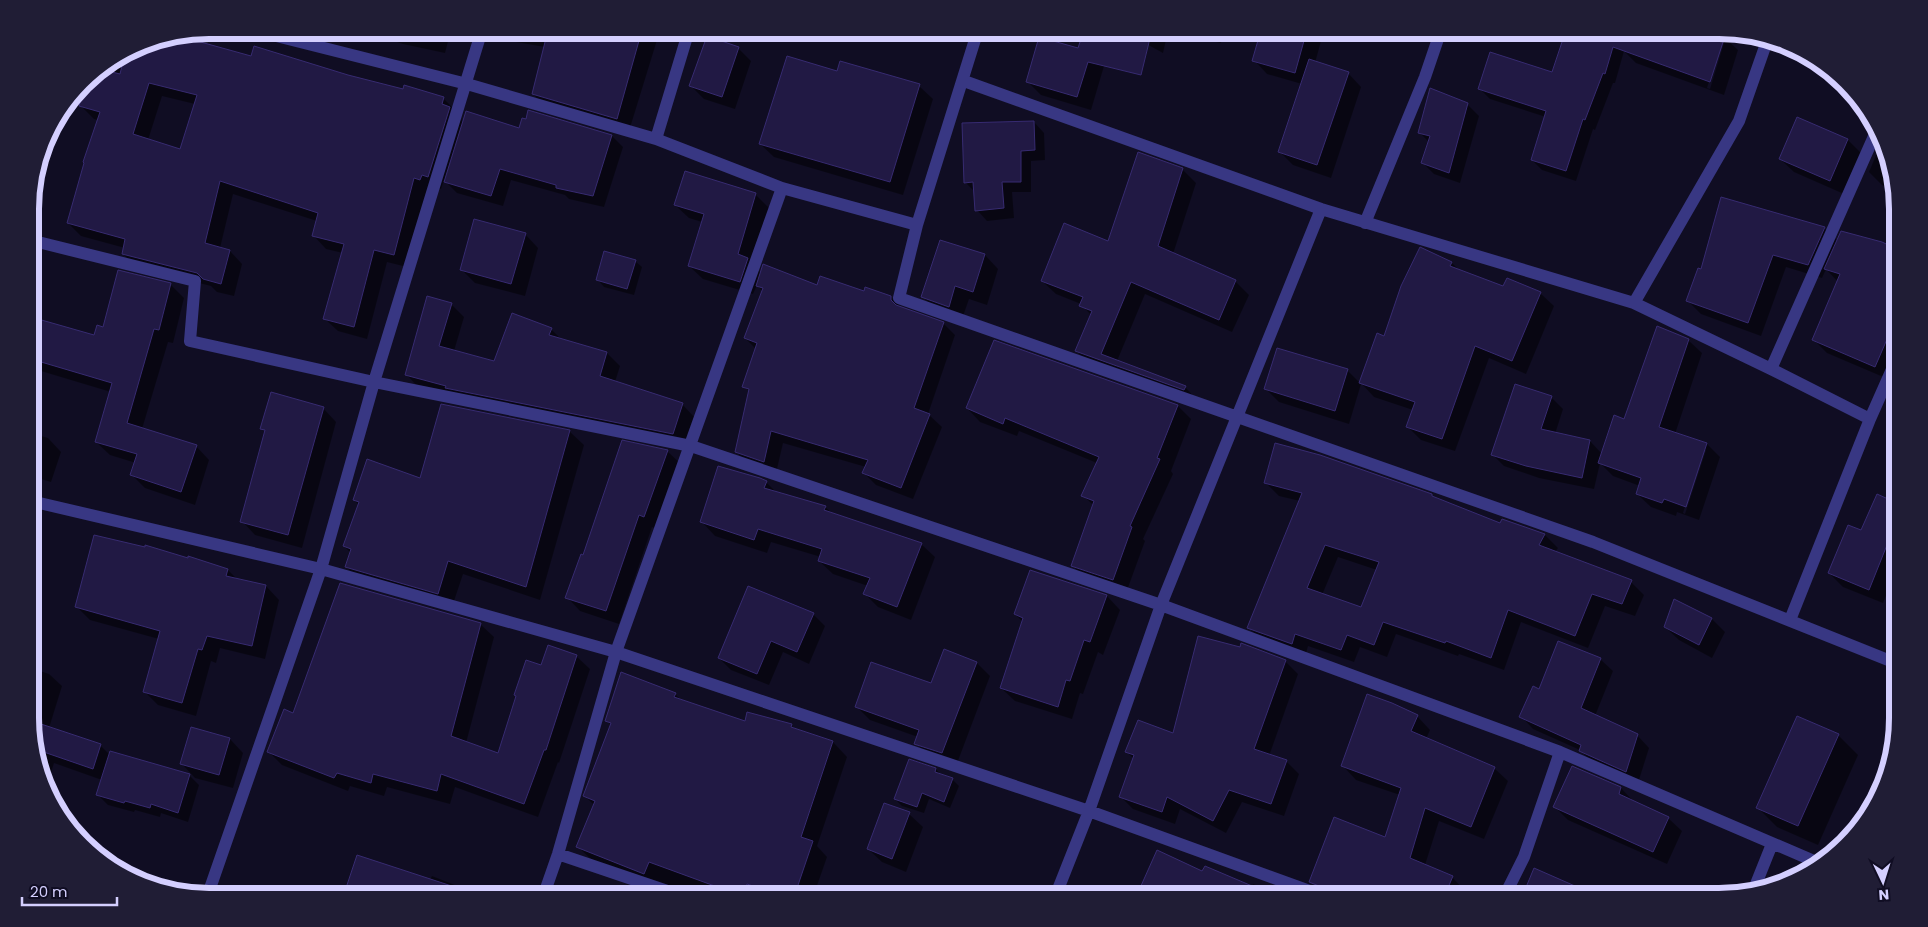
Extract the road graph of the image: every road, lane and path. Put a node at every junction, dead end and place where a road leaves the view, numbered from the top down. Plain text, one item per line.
1 (289, 39) edge
2 (480, 39) edge
3 (686, 39) edge
4 (976, 39) edge
5 (1438, 39) edge
6 (1765, 46) edge
7 (964, 81) junction
8 (467, 84) junction
9 (1873, 138) edge
10 (656, 139) junction
11 (782, 188) junction
12 (1321, 209) junction
13 (1365, 223) junction
14 (918, 225) junction
15 (39, 242) edge
16 (1634, 303) junction
17 (1771, 369) junction
18 (1889, 376) edge
19 (374, 382) junction
20 (1237, 417) junction
21 (1870, 419) junction
22 (691, 446) junction
23 (39, 503) edge
24 (321, 569) junction
25 (1161, 605) junction
26 (1790, 620) junction
27 (616, 652) junction
28 (1889, 660) edge
29 (1560, 752) junction
30 (1089, 811) junction
31 (1772, 844) junction
32 (558, 854) junction
33 (1813, 861) edge
34 (1756, 884) edge
35 (211, 888) edge
36 (545, 888) edge
37 (658, 888) edge
38 (1059, 888) edge
39 (1301, 888) edge
40 (1508, 888) edge

1 - 8 street
2 - 8 street
3 - 10 street
4 - 7 street
5 - 13 street
6 - 16 street
7 - 12 street
7 - 14 street
8 - 10 street
8 - 19 street
9 - 17 street
10 - 11 street
11 - 14 street
11 - 22 street
12 - 13 street
12 - 20 street
13 - 16 street
14 - 20 street
15 - 19 street
16 - 17 street
17 - 21 street
18 - 21 street
19 - 22 street
19 - 24 street
20 - 25 street
20 - 26 street
21 - 26 street
22 - 25 street
22 - 27 street
23 - 24 street
24 - 27 street
24 - 35 street
25 - 29 street
25 - 30 street
26 - 28 street
27 - 30 street
27 - 32 street
29 - 31 street
29 - 40 street
30 - 38 street
30 - 39 street
31 - 33 street
31 - 34 street
32 - 36 street
32 - 37 street

